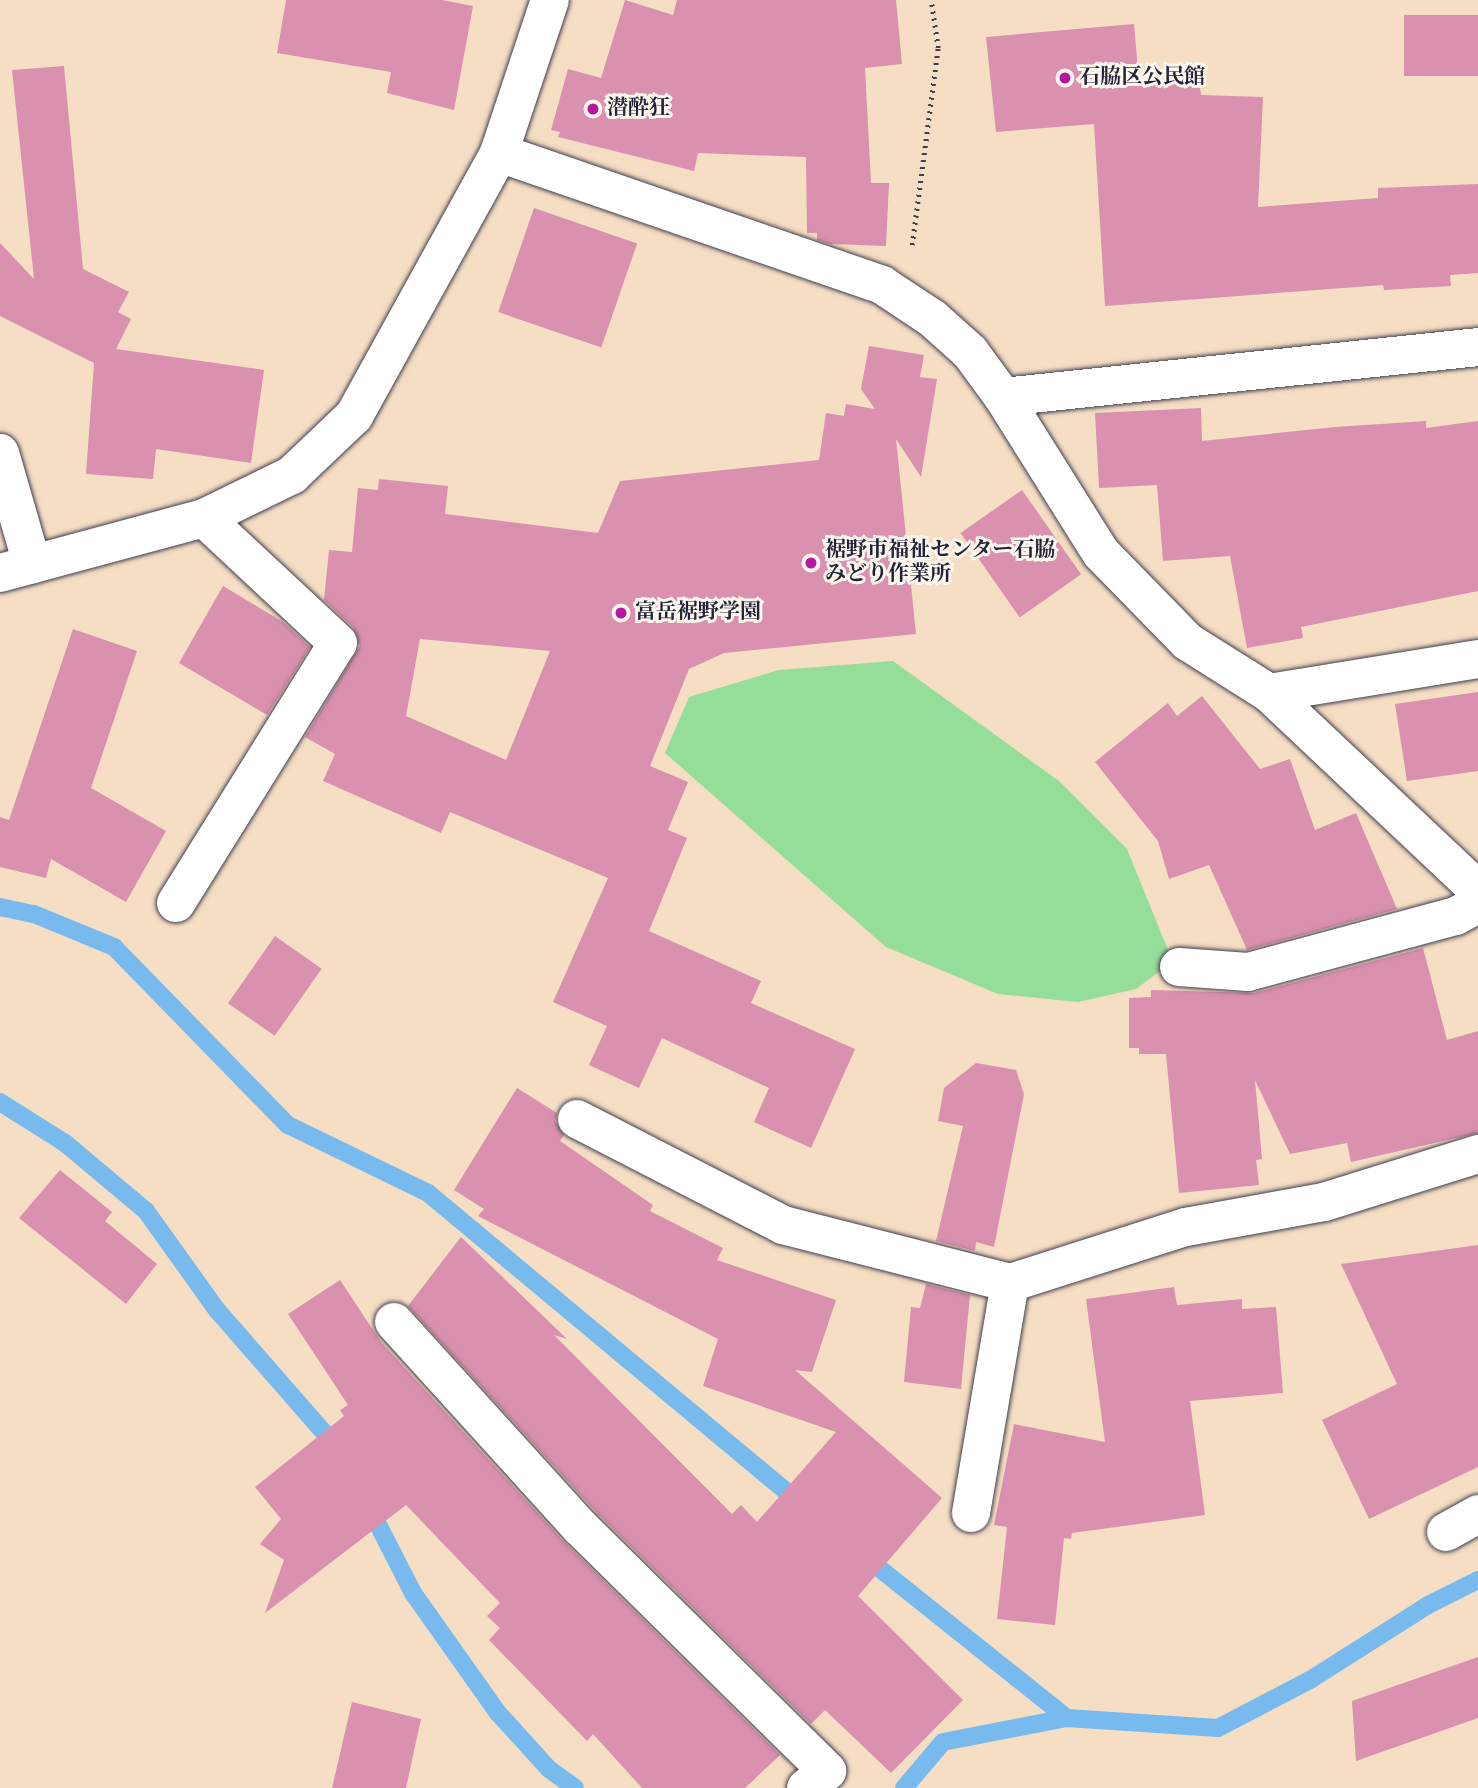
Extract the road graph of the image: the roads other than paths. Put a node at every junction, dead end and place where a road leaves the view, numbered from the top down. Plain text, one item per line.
1 (550, 0) edge
2 (499, 153) junction
3 (1478, 347) edge
4 (1003, 397) junction
5 (0, 453) edge
6 (204, 518) junction
7 (16, 569) edge
8 (1478, 659) edge
9 (1269, 693) junction
10 (1478, 890) edge
11 (176, 903) dead end
12 (1478, 904) edge
13 (1178, 967) dead end
14 (577, 1119) dead end
15 (1478, 1154) edge
16 (1010, 1283) junction
17 (394, 1322) dead end
18 (971, 1513) dead end
19 (806, 1788) edge

1 - 2 street
2 - 4 street
2 - 6 street
3 - 4 street
4 - 9 street
5 - 7 street
6 - 7 street
6 - 11 street
8 - 9 street
9 - 10 street
12 - 13 street
14 - 16 street
15 - 16 street
16 - 18 street
17 - 19 street

